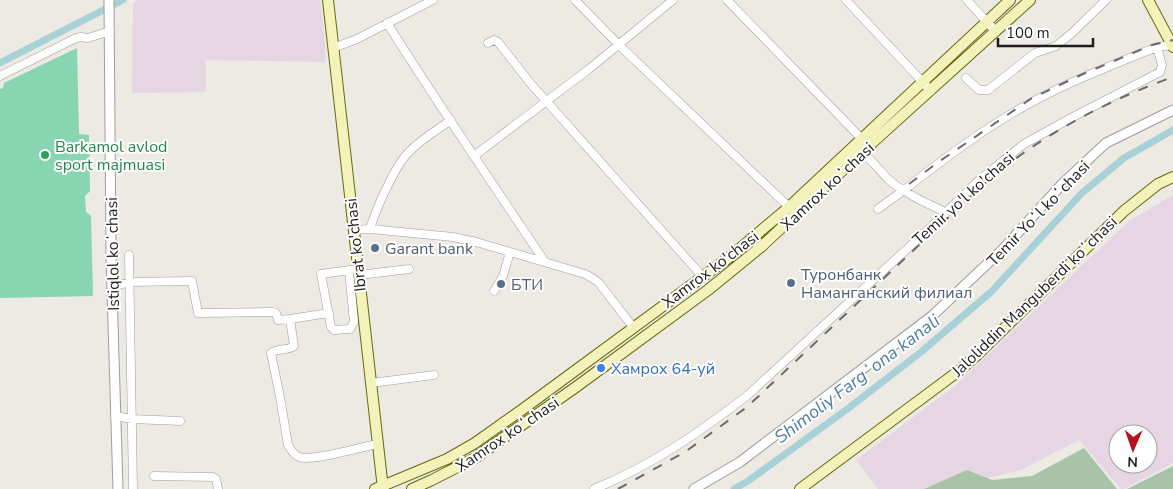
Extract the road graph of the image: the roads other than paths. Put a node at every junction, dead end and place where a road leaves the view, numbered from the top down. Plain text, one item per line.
1 (109, 0) edge
2 (328, 0) edge
3 (433, 0) edge
4 (575, 0) edge
5 (674, 0) edge
6 (727, 0) edge
7 (846, 0) edge
8 (967, 0) edge
9 (1010, 0) edge
10 (1030, 0) edge
11 (1106, 0) edge
12 (1148, 0) edge
13 (987, 22) junction
14 (387, 23) junction
15 (110, 31) junction
16 (996, 32) junction
17 (488, 43) dead end
18 (619, 45) junction
19 (1172, 46) edge
20 (1157, 47) junction
21 (333, 48) junction
22 (0, 76) edge
23 (966, 78) dead end
24 (923, 82) junction
25 (931, 90) junction
26 (547, 100) junction
27 (1173, 110) edge
28 (451, 120) junction
29 (861, 138) junction
30 (862, 152) junction
31 (474, 156) junction
32 (1173, 177) edge
33 (904, 190) junction
34 (789, 207) junction
35 (878, 210) dead end
36 (946, 214) junction
37 (370, 229) junction
38 (354, 230) junction
39 (510, 252) junction
40 (129, 255) dead end
41 (545, 262) junction
42 (409, 269) dead end
43 (355, 271) junction
44 (702, 276) junction
45 (130, 282) junction
46 (112, 287) junction
47 (494, 291) dead end
48 (653, 312) junction
49 (328, 313) junction
50 (290, 318) junction
51 (662, 324) junction
52 (633, 328) junction
53 (434, 375) dead end
54 (371, 383) junction
55 (115, 416) junction
56 (132, 418) junction
57 (180, 421) dead end
58 (378, 444) junction
59 (154, 476) dead end
60 (133, 485) edge
61 (117, 486) edge
62 (380, 488) edge
63 (218, 489) edge
64 (412, 489) edge
65 (594, 489) edge
66 (694, 489) edge
67 (800, 489) edge

1 - 15 street, Istiqlol koʻchasi
2 - 21 main road, Ibrat ko'chasi
3 - 14 street
4 - 18 street
5 - 18 street
6 - 29 street
7 - 24 street
8 - 13 street
9 - 13 main road, Xamrox ko'chasi
10 - 16 main road, Xamrox koʻchasi
11 - 23 street
12 - 19 main road
13 - 16 street
13 - 24 main road, Xamrox ko'chasi
14 - 21 street
14 - 28 street
15 - 22 street
15 - 46 street, Istiqlol koʻchasi
16 - 25 main road, Xamrox koʻchasi
17 - 26 street
18 - 26 street
18 - 34 street
19 - 20 street
20 - 33 street
20 - 36 street, Temir yo'l ko'chasi
21 - 38 main road, Ibrat ko'chasi
24 - 25 street
24 - 29 main road, Xamrox ko'chasi
25 - 30 main road, Xamrox koʻchasi
26 - 31 street
26 - 44 street
27 - 66 street, Temir Yoʻl koʻchasi
28 - 31 street
28 - 37 street
29 - 30 street
29 - 34 main road, Xamrox ko'chasi
30 - 33 street
30 - 51 main road, Xamrox koʻchasi
31 - 41 street
32 - 67 main road, Jaloliddin Manguberdi koʻchasi
33 - 35 street
33 - 36 street
34 - 44 main road, Xamrox ko'chasi
36 - 65 street, Temir yo'l ko'chasi
37 - 38 street
37 - 39 street
38 - 43 main road, Ibrat ko'chasi
39 - 41 street
39 - 47 street
40 - 45 street
41 - 52 street
42 - 43 street
43 - 49 street
43 - 49 street
43 - 54 main road, Ibrat ko'chasi
44 - 48 main road, Xamrox ko'chasi
45 - 46 street
45 - 50 street
45 - 56 street
46 - 55 street, Istiqlol koʻchasi
48 - 51 street
48 - 52 main road, Xamrox ko'chasi
49 - 50 street
50 - 58 street
51 - 64 main road, Xamrox koʻchasi
52 - 62 main road, Xamrox ko'chasi
53 - 54 street
54 - 58 main road, Ibrat ko'chasi
55 - 56 street
55 - 61 street, Istiqlol koʻchasi
56 - 57 street
56 - 60 street
58 - 62 main road, Ibrat ko'chasi
59 - 63 street
60 - 61 street

